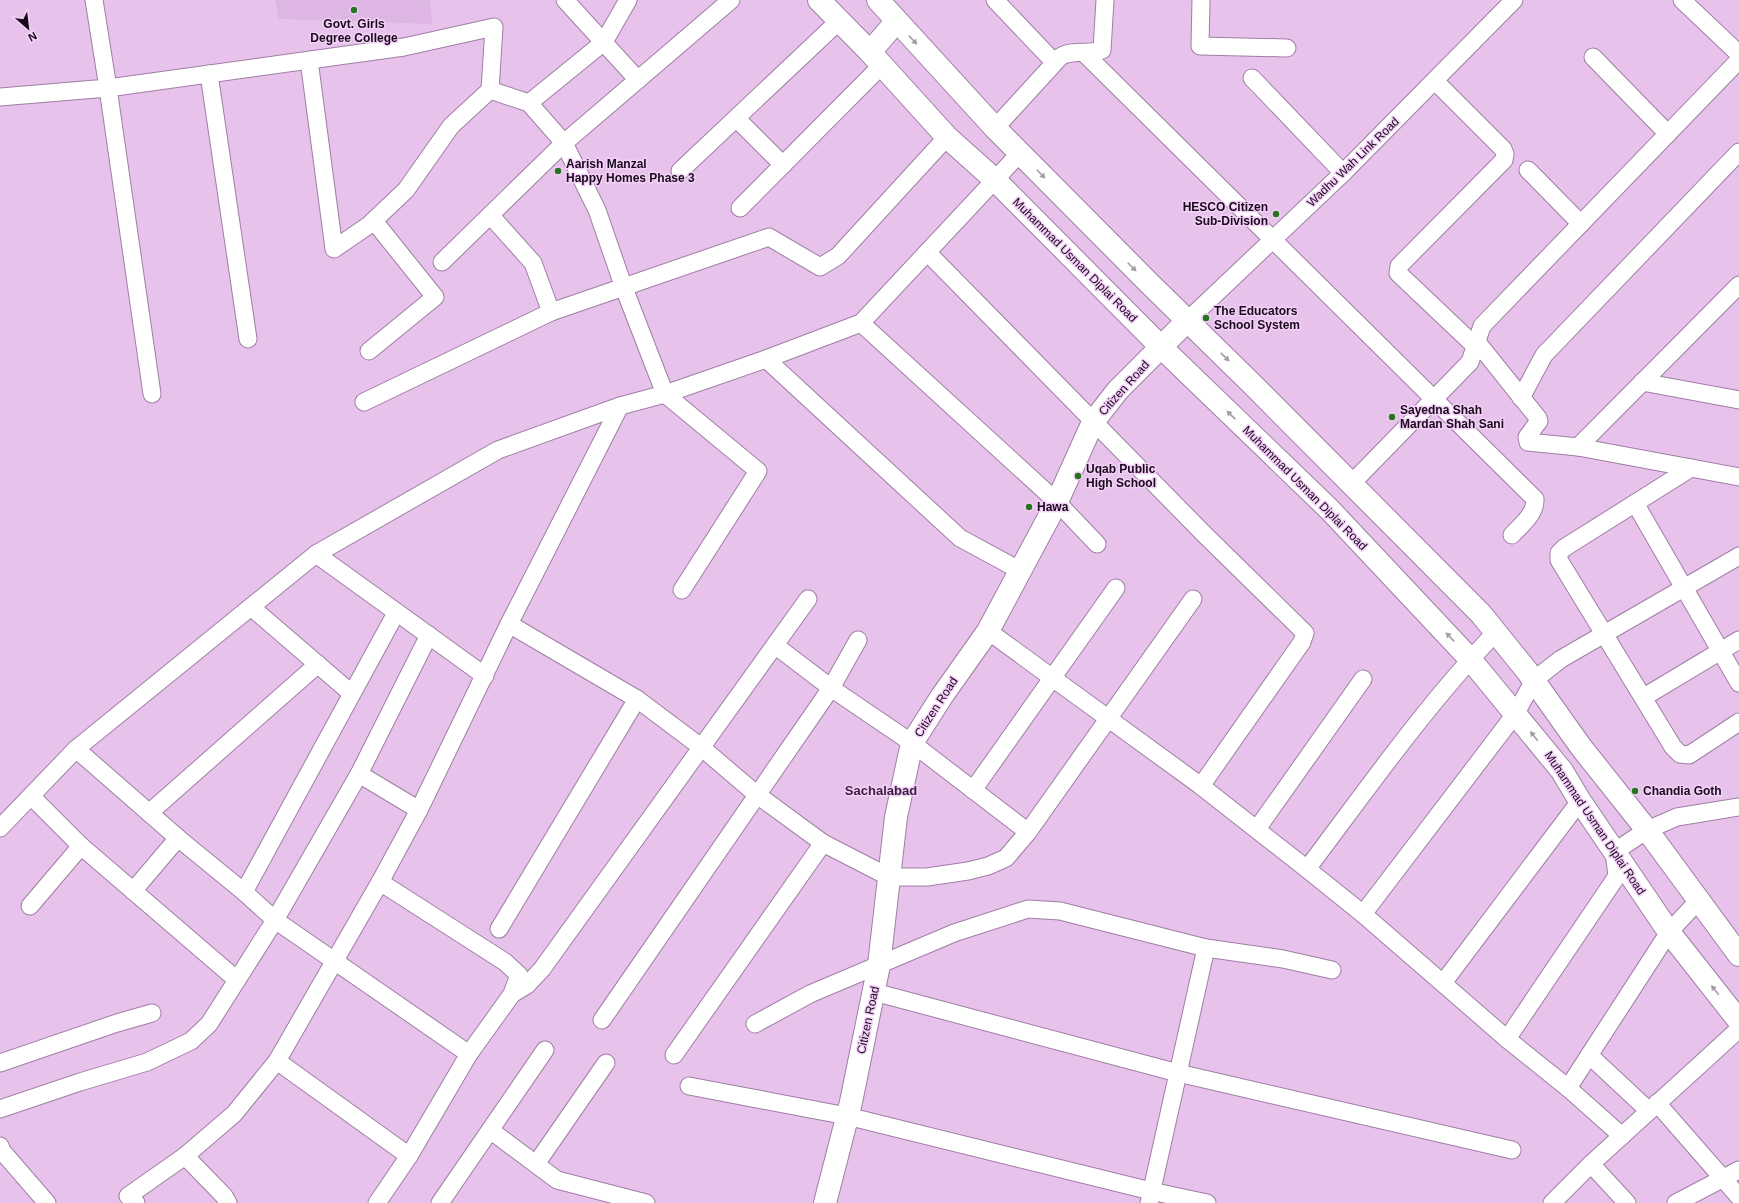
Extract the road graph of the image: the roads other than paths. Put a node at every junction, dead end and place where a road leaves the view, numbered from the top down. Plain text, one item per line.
1 (94, 0) edge
2 (565, 0) edge
3 (628, 0) edge
4 (731, 0) edge
5 (820, 0) edge
6 (878, 0) edge
7 (995, 0) edge
8 (1105, 0) edge
9 (1201, 0) edge
10 (1514, 0) edge
11 (1682, 0) edge
12 (839, 21) junction
13 (896, 22) junction
14 (604, 42) junction
15 (1287, 48) dead end
16 (1084, 53) junction
17 (1739, 54) edge
18 (1593, 57) dead end
19 (876, 59) junction
20 (309, 60) junction
21 (1739, 60) edge
22 (1054, 62) junction
23 (209, 74) junction
24 (1252, 78) dead end
25 (638, 80) junction
26 (1435, 81) junction
27 (108, 88) junction
28 (490, 90) junction
29 (0, 97) edge
30 (529, 103) junction
31 (737, 119) junction
32 (995, 128) junction
33 (1668, 134) junction
34 (948, 137) junction
35 (564, 143) junction
36 (1739, 152) edge
37 (1020, 153) junction
38 (783, 165) junction
39 (1528, 170) dead end
40 (680, 172) dead end
41 (1343, 174) junction
42 (995, 180) junction
43 (740, 208) dead end
44 (490, 215) junction
45 (374, 221) junction
46 (1581, 224) junction
47 (1273, 240) junction
48 (927, 252) junction
49 (442, 262) dead end
50 (1739, 285) edge
51 (624, 288) junction
52 (551, 312) junction
53 (1187, 320) junction
54 (861, 323) junction
55 (248, 339) dead end
56 (1476, 344) junction
57 (1161, 347) junction
58 (369, 351) dead end
59 (766, 359) junction
60 (1642, 382) junction
61 (152, 394) dead end
62 (665, 394) junction
63 (1521, 398) junction
64 (1434, 399) junction
65 (1739, 400) edge
66 (364, 402) dead end
67 (620, 406) junction
68 (1094, 422) junction
69 (1578, 447) junction
70 (1691, 468) junction
71 (1739, 477) edge
72 (1352, 483) junction
73 (1057, 502) junction
74 (1636, 503) junction
75 (1512, 535) dead end
76 (1097, 544) dead end
77 (316, 554) junction
78 (1739, 556) edge
79 (1021, 571) junction
80 (1116, 588) dead end
81 (1683, 588) junction
82 (682, 590) dead end
83 (808, 599) dead end
84 (1193, 599) dead end
85 (251, 607) junction
86 (396, 613) junction
87 (509, 624) junction
88 (988, 631) junction
89 (1496, 632) junction
90 (1603, 634) junction
91 (429, 635) junction
92 (858, 640) dead end
93 (1739, 640) edge
94 (776, 646) junction
95 (1720, 651) junction
96 (1470, 659) junction
97 (318, 664) junction
98 (485, 676) junction
99 (1052, 678) junction
100 (1363, 679) dead end
101 (1534, 680) junction
102 (1739, 683) edge
103 (831, 688) junction
104 (351, 693) junction
105 (1644, 697) junction
106 (637, 699) junction
107 (1516, 713) junction
108 (1108, 718) junction
109 (1739, 722) edge
110 (912, 743) junction
111 (701, 747) junction
112 (76, 749) junction
113 (359, 774) junction
114 (1201, 786) junction
115 (973, 790) junction
116 (756, 794) junction
117 (31, 796) junction
118 (1580, 801) junction
119 (1739, 807) edge
120 (419, 810) junction
121 (149, 813) junction
122 (0, 828) edge
123 (1257, 830) junction
124 (1647, 830) junction
125 (1028, 832) junction
126 (178, 838) junction
127 (823, 844) junction
128 (81, 846) junction
129 (1614, 852) junction
130 (1308, 869) junction
131 (889, 877) junction
132 (380, 882) junction
133 (133, 891) junction
134 (244, 892) junction
135 (1698, 901) junction
136 (30, 906) dead end
137 (1363, 914) junction
138 (275, 920) junction
139 (499, 929) dead end
140 (1669, 932) junction
141 (1206, 948) junction
142 (1739, 955) edge
143 (334, 963) junction
144 (879, 965) junction
145 (1332, 970) dead end
146 (237, 980) junction
147 (1442, 983) junction
148 (874, 992) junction
149 (512, 994) junction
150 (152, 1013) dead end
151 (602, 1020) dead end
152 (1739, 1021) edge
153 (755, 1024) dead end
154 (1739, 1029) edge
155 (1507, 1039) junction
156 (544, 1050) dead end
157 (469, 1054) junction
158 (674, 1055) dead end
159 (1589, 1055) junction
160 (277, 1061) junction
161 (0, 1063) edge
162 (606, 1063) dead end
163 (1178, 1073) junction
164 (689, 1086) dead end
165 (1568, 1088) junction
166 (1653, 1107) junction
167 (0, 1109) edge
168 (847, 1116) junction
169 (490, 1130) junction
170 (1622, 1136) junction
171 (0, 1146) edge
172 (1512, 1150) dead end
173 (185, 1156) junction
174 (409, 1156) junction
175 (536, 1164) junction
176 (1592, 1164) junction
177 (1739, 1170) edge
178 (1723, 1179) junction
179 (1150, 1197) edge
180 (1739, 1197) edge
181 (47, 1203) edge
182 (136, 1203) edge
183 (228, 1203) edge
184 (377, 1203) edge
185 (440, 1203) edge
186 (646, 1203) edge
187 (825, 1203) edge
188 (1206, 1203) edge
189 (1552, 1203) edge
190 (1627, 1203) edge
191 (1676, 1203) edge

1 - 27 street
2 - 14 street
3 - 14 street
4 - 25 street
5 - 12 street, Muhammad Usman Diplai Road
6 - 13 street
7 - 22 street
8 - 16 street
9 - 15 street
10 - 26 street, Wadhu Wah Link Road
11 - 17 street
12 - 19 street, Muhammad Usman Diplai Road
12 - 31 street
13 - 19 street
13 -> 32 street
14 - 25 street
14 - 30 street
16 - 22 street
16 - 47 street
18 - 33 street
19 - 34 street, Muhammad Usman Diplai Road
19 - 38 street
20 - 23 street
20 - 28 street
20 - 45 street
21 - 33 street
22 - 32 street
23 - 27 street
23 - 55 street
24 - 41 street
25 - 35 street
26 - 41 street, Wadhu Wah Link Road
26 - 56 street
27 - 29 street
27 - 61 street
28 - 30 street
28 - 45 street
30 - 35 street
31 - 38 street
31 - 40 street
32 - 37 street
33 - 46 street
34 - 42 street, Muhammad Usman Diplai Road
34 - 51 street
35 - 44 street
35 - 51 street
36 - 63 street
37 - 42 street
37 -> 53 street
38 - 43 street
39 - 46 street
41 - 47 street, Wadhu Wah Link Road
42 - 48 street
42 - 57 street, Muhammad Usman Diplai Road
44 - 49 street
44 - 52 street
45 - 58 street
46 - 56 street
47 - 53 street, Wadhu Wah Link Road
47 - 64 street
48 - 54 street
48 - 68 street
50 - 60 street
51 - 52 street
51 - 62 street
52 - 66 street
53 - 57 street, Citizen Road
53 -> 72 street
54 - 59 street
54 - 73 street
56 - 63 street
56 - 64 street
57 - 68 street, Citizen Road
96 -> 57 street, Muhammad Usman Diplai Road
59 - 62 street
59 - 79 street
60 - 65 street
60 - 69 street
62 - 67 street
62 - 82 street
63 - 69 street
64 - 72 street
64 - 75 street
67 - 77 street
67 - 87 street
68 - 73 street, Citizen Road
68 - 114 street
69 - 70 street
70 - 71 street
70 - 74 street
72 - 89 street
73 - 76 street
73 - 79 street, Citizen Road
74 - 81 street
74 - 90 street
77 - 85 street
77 - 86 street
78 - 81 street
79 - 88 street, Citizen Road
80 - 99 street
81 - 90 street
81 - 95 street
83 - 94 street
84 - 108 street
85 - 97 street
85 - 112 street
86 - 91 street
86 - 104 street
87 - 98 street
87 - 106 street
88 - 99 street
88 - 110 street, Citizen Road
89 - 96 street
89 - 101 street
90 - 101 street
90 - 105 street
91 - 98 street
91 - 113 street
92 - 103 street
93 - 95 street
94 - 103 street
94 - 111 street
95 - 102 street
95 - 105 street
96 - 107 street, Muhammad Usman Diplai Road
96 - 130 street
97 - 104 street
97 - 121 street
98 - 120 street
99 - 108 street
99 - 115 street
100 - 123 street
101 - 107 street
101 - 124 street
103 - 110 street
103 - 116 street
104 - 134 street
105 - 109 street
106 - 111 street
106 - 139 street
118 -> 107 street, Muhammad Usman Diplai Road
107 - 137 street
108 - 114 street
108 - 125 street
110 - 115 street
110 - 131 street, Citizen Road
111 - 116 street
111 - 149 street
112 - 117 street
112 - 121 street
113 - 120 street
113 - 138 street
114 - 123 street
115 - 125 street
116 - 127 street
116 - 151 street
117 - 122 street
117 - 128 street
118 - 129 street, Muhammad Usman Diplai Road
118 - 147 street
119 - 124 street
120 - 132 street
121 - 126 street
123 - 130 street
124 - 129 street
124 - 135 street
125 - 131 street
126 - 133 street
126 - 134 street
127 - 131 street
127 - 158 street
128 - 133 street
128 - 136 street
129 - 140 street, Muhammad Usman Diplai Road
129 - 155 street
130 - 137 street
131 - 144 street, Citizen Road
132 - 143 street
132 - 149 street
133 - 146 street
134 - 138 street
135 - 140 street
135 - 142 street
137 - 147 street
138 - 143 street
138 - 146 street
152 -> 140 street, Muhammad Usman Diplai Road
140 - 159 street
141 - 144 street
141 - 145 street
141 - 163 street
143 - 157 street
143 - 160 street
144 - 148 street, Citizen Road
144 - 153 street
146 - 167 street
147 - 155 street
148 - 163 street
148 - 168 street, Citizen Road
149 - 157 street
150 - 161 street
154 - 166 street
155 - 165 street
156 - 169 street
157 - 174 street
159 - 165 street
159 - 166 street
160 - 173 street
160 - 174 street
162 - 175 street
163 - 172 street
163 - 179 street
164 - 168 street
165 - 170 street
166 - 170 street
166 - 178 street
168 - 179 street
168 - 187 street, Citizen Road
169 - 175 street
169 - 185 street
170 - 176 street
171 - 181 street
173 - 182 street
173 - 183 street
174 - 184 street
175 - 186 street
176 - 189 street
176 - 190 street
177 - 178 street
178 - 180 street
178 - 191 street
179 - 188 street

